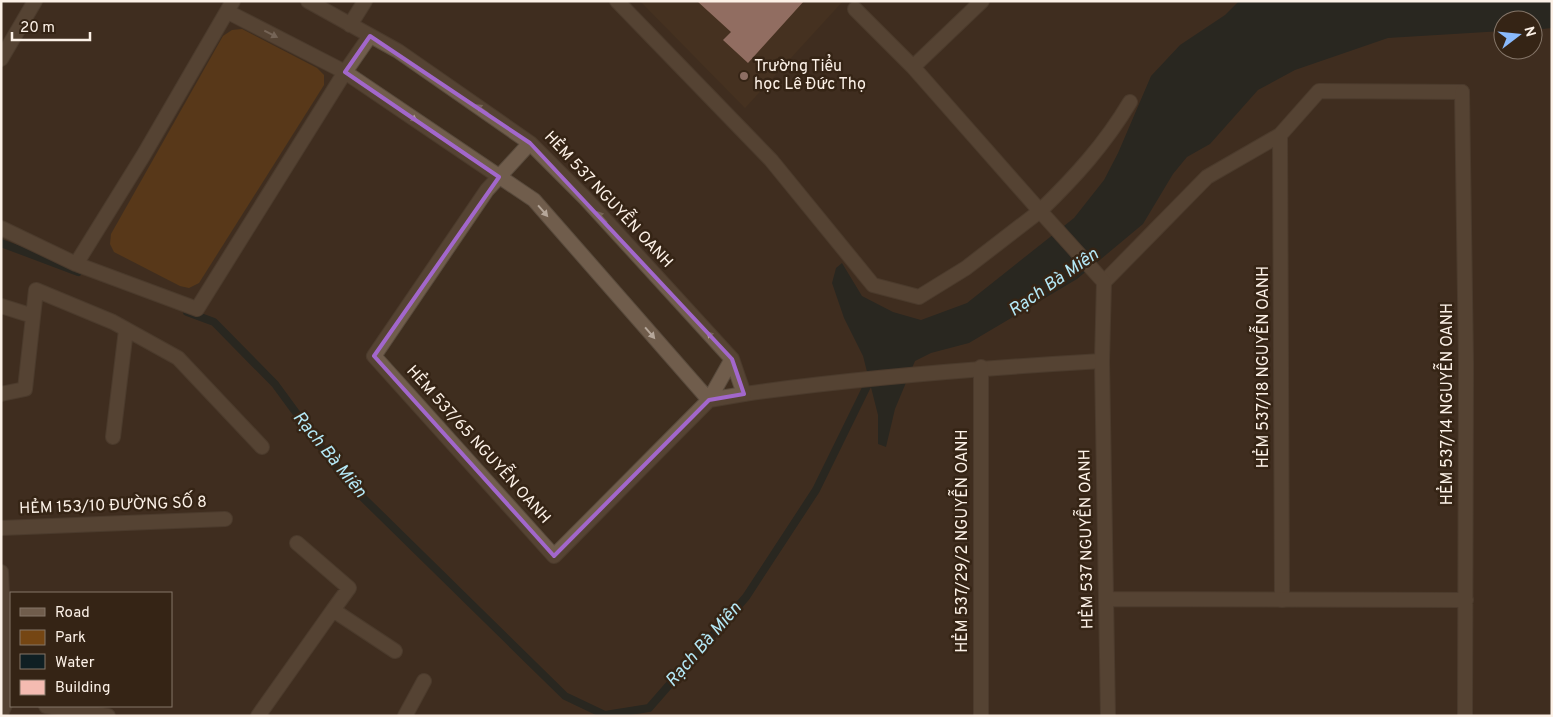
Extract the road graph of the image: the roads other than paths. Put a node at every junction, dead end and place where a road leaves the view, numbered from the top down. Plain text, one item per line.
1 (35, 1) edge
2 (308, 1) edge
3 (365, 1) edge
4 (617, 1) edge
5 (982, 1) edge
6 (230, 6) edge
7 (855, 10) dead end
8 (350, 25) junction
9 (370, 36) junction
10 (1, 59) edge
11 (913, 66) junction
12 (344, 72) junction
13 (1130, 102) dead end
14 (1280, 135) junction
15 (530, 143) junction
16 (499, 177) junction
17 (1040, 211) junction
18 (1, 228) edge
19 (76, 264) junction
20 (1104, 282) junction
21 (1, 306) edge
22 (33, 316) junction
23 (126, 330) junction
24 (732, 359) junction
25 (1102, 361) junction
26 (974, 368) junction
27 (1, 394) edge
28 (744, 394) junction
29 (709, 400) junction
30 (113, 437) dead end
31 (262, 447) dead end
32 (225, 519) dead end
33 (1, 528) edge
34 (297, 543) dead end
35 (1, 572) edge
36 (1106, 599) junction
37 (1282, 600) junction
38 (1466, 600) junction
39 (333, 610) junction
40 (395, 651) dead end
41 (424, 682) dead end
42 (7, 700) edge
43 (52, 707) edge
44 (1, 714) edge
45 (108, 716) edge
46 (258, 716) edge
47 (406, 716) edge
48 (981, 716) edge
49 (1108, 716) edge
50 (1465, 716) edge

1 - 10 street
2 - 8 street, HẺM 537 NGUYỄN OANH
3 - 8 street
4 - 17 street
5 - 11 street
6 -> 12 street
6 - 19 street
7 - 11 street
8 - 9 street, HẺM 537 NGUYỄN OANH
9 - 12 street
15 -> 9 street, HẺM 537 NGUYỄN OANH
11 - 17 street
12 -> 16 street
12 - 19 street
13 - 17 street
14 - 20 street
14 - 37 street, HẺM 537/18 NGUYỄN OANH
14 - 38 street, HẺM 537/14 NGUYỄN OANH
15 - 16 street, HẺM 537/65 NGUYỄN OANH
24 -> 15 street, HẺM 537 NGUYỄN OANH
16 -> 29 street
16 - 29 street, HẺM 537/65 NGUYỄN OANH
17 - 20 street
18 - 19 street
20 - 25 street, HẺM 537 NGUYỄN OANH
21 - 22 street
22 - 23 street
22 - 27 street
23 - 30 street
23 - 31 street
24 - 28 street, HẺM 537 NGUYỄN OANH
24 - 29 street, HẺM 537/65 NGUYỄN OANH
25 - 26 street
25 - 36 street, HẺM 537 NGUYỄN OANH
26 - 28 street
26 - 48 street, HẺM 537/29/2 NGUYỄN OANH
28 - 29 street
32 - 33 street, HẺM 153/10 ĐƯỜNG SỐ 8
34 - 39 street
35 - 42 street
36 - 37 street
36 - 49 street, HẺM 537 NGUYỄN OANH
37 - 38 street
38 - 50 street, HẺM 537/14 NGUYỄN OANH
39 - 40 street
39 - 46 street
41 - 47 street
42 - 44 street
43 - 45 street

